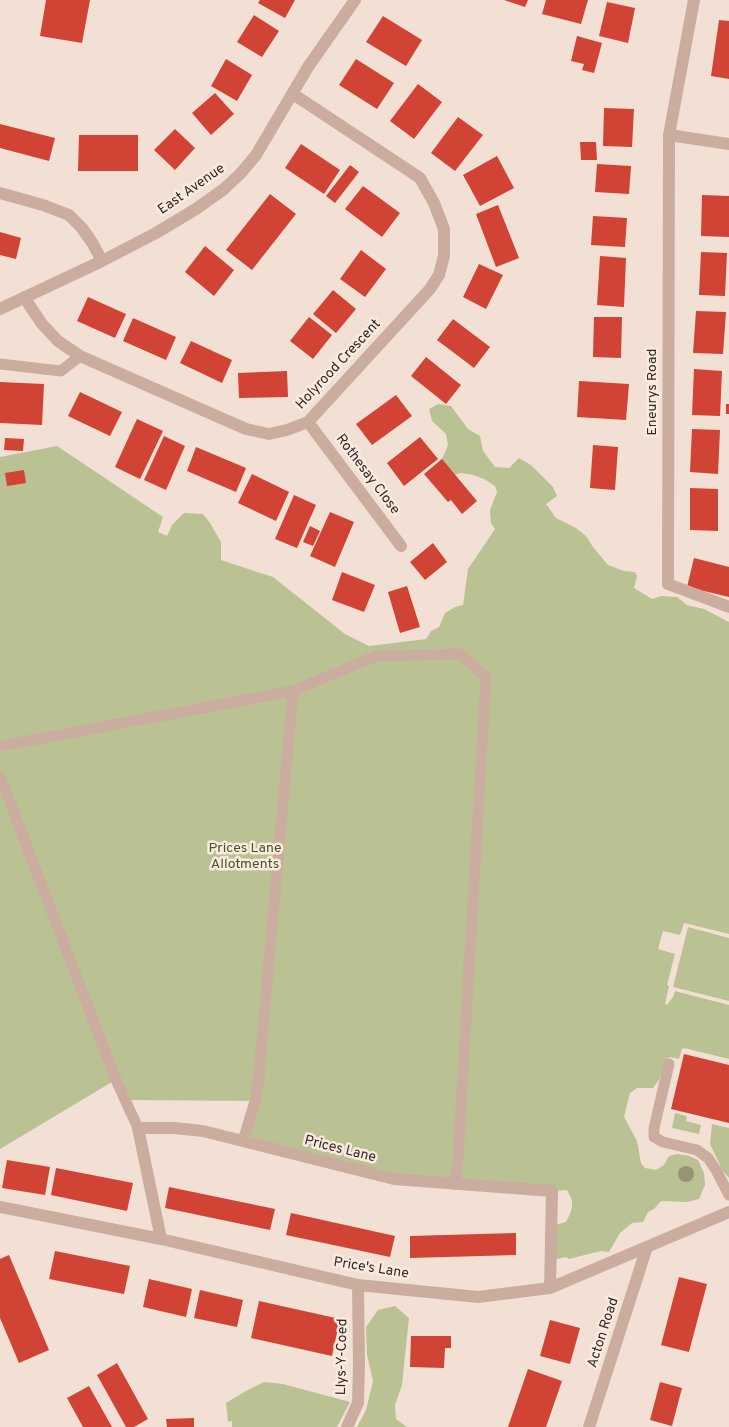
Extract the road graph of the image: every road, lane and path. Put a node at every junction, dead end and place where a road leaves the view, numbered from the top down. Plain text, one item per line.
1 (355, 0) edge
2 (694, 0) edge
3 (293, 94) junction
4 (669, 135) junction
5 (729, 144) edge
6 (0, 193) edge
7 (102, 261) junction
8 (24, 297) junction
9 (0, 308) edge
10 (80, 356) junction
11 (0, 364) edge
12 (308, 422) junction
13 (401, 546) dead end
14 (729, 607) edge
15 (293, 691) junction
16 (0, 746) edge
17 (0, 776) edge
18 (669, 1064) dead end
19 (138, 1128) junction
20 (243, 1141) junction
21 (455, 1184) junction
22 (729, 1194) edge
23 (0, 1207) edge
24 (729, 1212) edge
25 (161, 1239) junction
26 (647, 1247) junction
27 (358, 1285) junction
28 (550, 1288) junction
29 (347, 1427) edge
30 (589, 1427) edge

1 - 3 street, East Avenue
2 - 4 street, Eneurys Road
3 - 7 street, East Avenue
3 - 12 street, Holyrood Crescent
4 - 5 street
4 - 14 street, Eneurys Road
6 - 7 street
7 - 8 street, East Avenue
8 - 9 street, East Avenue
8 - 10 street, Holyrood Crescent
10 - 11 lane
10 - 12 street, Holyrood Crescent
12 - 13 street, Rothesay Close
15 - 16 lane
15 - 20 lane
15 - 21 lane
17 - 19 lane
18 - 22 lane
19 - 20 street, Prices Lane
19 - 25 street
20 - 21 street, Prices Lane
21 - 28 street, Prices Lane
23 - 25 street, Price's Lane
24 - 26 street, Price's Lane
25 - 27 street, Price's Lane
26 - 28 street, Price's Lane
26 - 30 street, Acton Road
27 - 28 street, Price's Lane
27 - 29 street, Llys-Y-Coed

